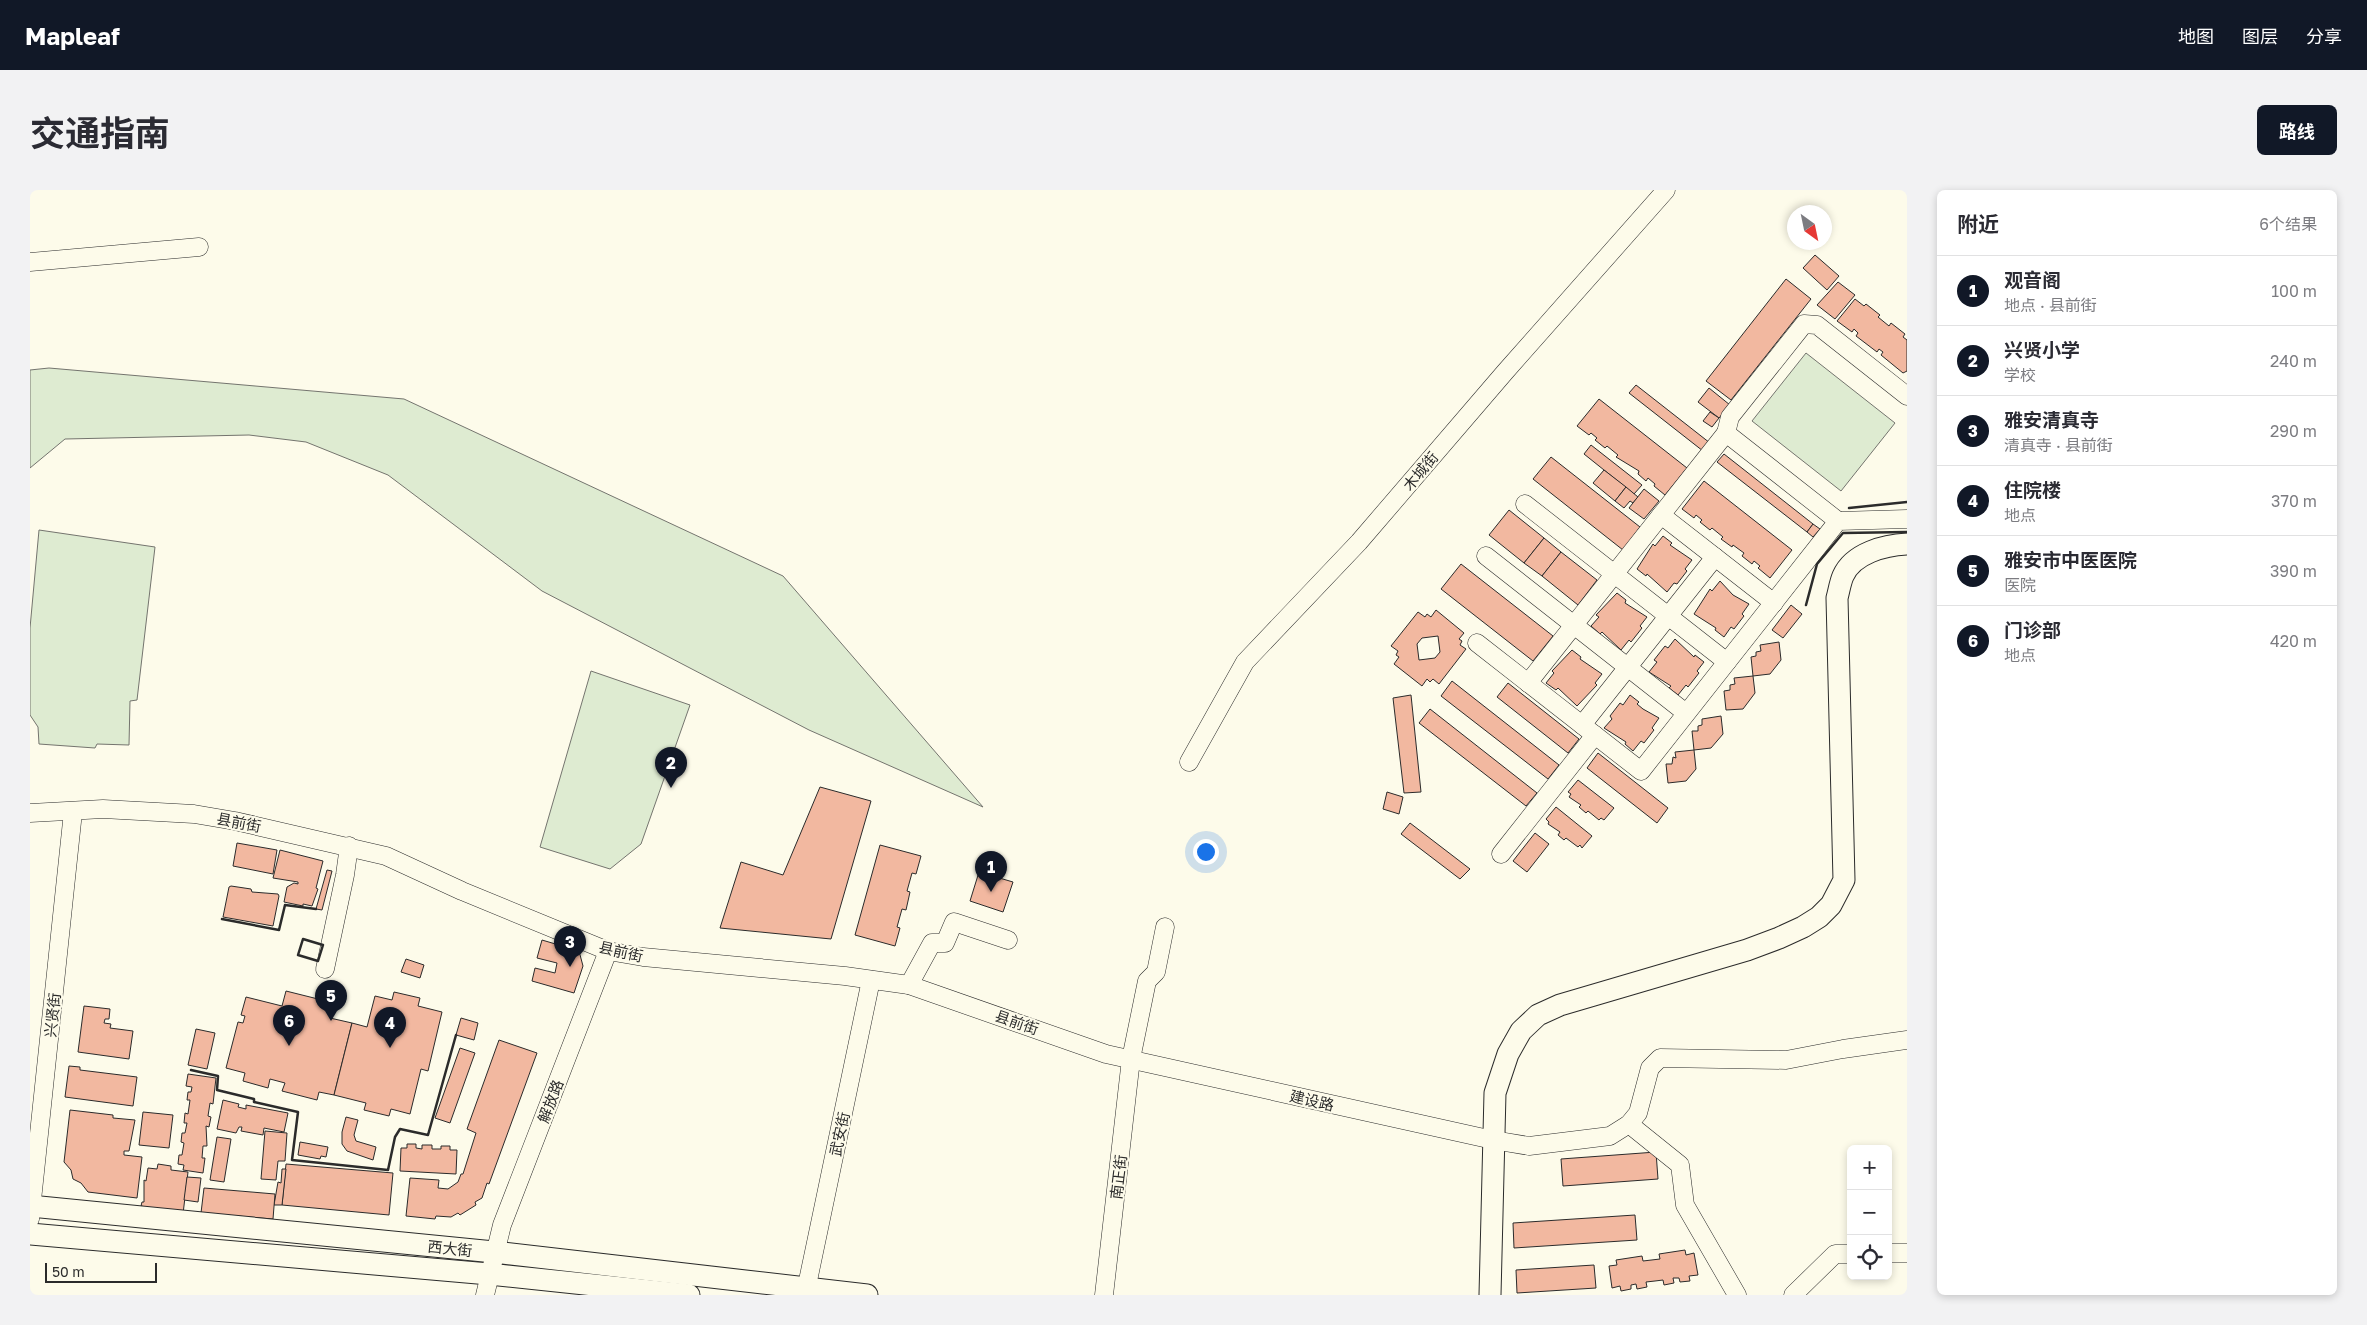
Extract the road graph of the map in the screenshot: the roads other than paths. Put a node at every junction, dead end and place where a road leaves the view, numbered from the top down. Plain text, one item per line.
1 (1666, 190) edge
2 (199, 247) dead end
3 (30, 262) edge
4 (1907, 396) edge
5 (1726, 433) junction
6 (1525, 504) dead end
7 (1661, 515) junction
8 (1907, 519) edge
9 (1838, 521) junction
10 (1907, 544) edge
11 (1486, 556) dead end
12 (1715, 557) junction
13 (1614, 574) junction
14 (1774, 603) junction
15 (1668, 616) junction
16 (1574, 625) junction
17 (1477, 643) dead end
18 (1727, 662) junction
19 (1628, 667) junction
20 (1528, 683) junction
21 (1686, 713) junction
22 (1588, 730) junction
23 (1189, 762) dead end
24 (73, 812) junction
25 (30, 813) edge
26 (349, 846) junction
27 (1501, 854) dead end
28 (1165, 927) dead end
29 (1008, 940) dead end
30 (608, 951) junction
31 (325, 969) dead end
32 (871, 980) junction
33 (909, 985) junction
34 (1907, 1040) edge
35 (1131, 1059) junction
36 (1629, 1124) junction
37 (1493, 1140) junction
38 (31, 1210) edge
39 (30, 1234) edge
40 (494, 1252) junction
41 (1907, 1253) edge
42 (1847, 1254) edge
43 (1892, 1254) edge
44 (490, 1274) junction
45 (806, 1291) edge
46 (485, 1295) edge
47 (689, 1295) edge
48 (867, 1295) edge
49 (1104, 1295) edge
50 (1490, 1295) edge
51 (1737, 1295) edge
52 (1793, 1295) edge

1 - 23 street, 木城街
2 - 3 street
4 - 5 street
5 - 7 street
5 - 9 street
6 - 13 street
7 - 12 street
7 - 13 street
8 - 9 street
9 - 14 street
10 - 37 main road
11 - 16 street
12 - 14 street
12 - 15 street
13 - 15 street
13 - 16 street
14 - 18 street
15 - 18 street
15 - 19 street
16 - 19 street
16 - 20 street
17 - 20 street
18 - 21 street
19 - 21 street
19 - 22 street
20 - 22 street
21 - 22 street
22 - 27 street
24 - 25 street, 县前街
24 - 26 street, 县前街
24 - 38 street, 兴贤街
26 - 30 street, 县前街
26 - 31 street
28 - 35 street, 南正街
29 - 33 street
30 - 32 street, 县前街
30 - 40 street, 解放路
32 - 33 street, 县前街
32 - 45 street, 武安街
33 - 35 street, 县前街
34 - 36 street
35 - 37 street, 建设路
35 - 49 street, 南正街
36 - 37 street, 建设路
36 - 51 street
37 - 50 main road
38 - 40 main road, 西大街
39 - 44 main road, 西大街
40 - 44 street, 解放路
40 - 45 main road, 西大街
41 - 43 street
42 - 52 street
44 - 46 street, 解放路
44 - 47 main road, 西大街
45 - 48 main road, 西大街

